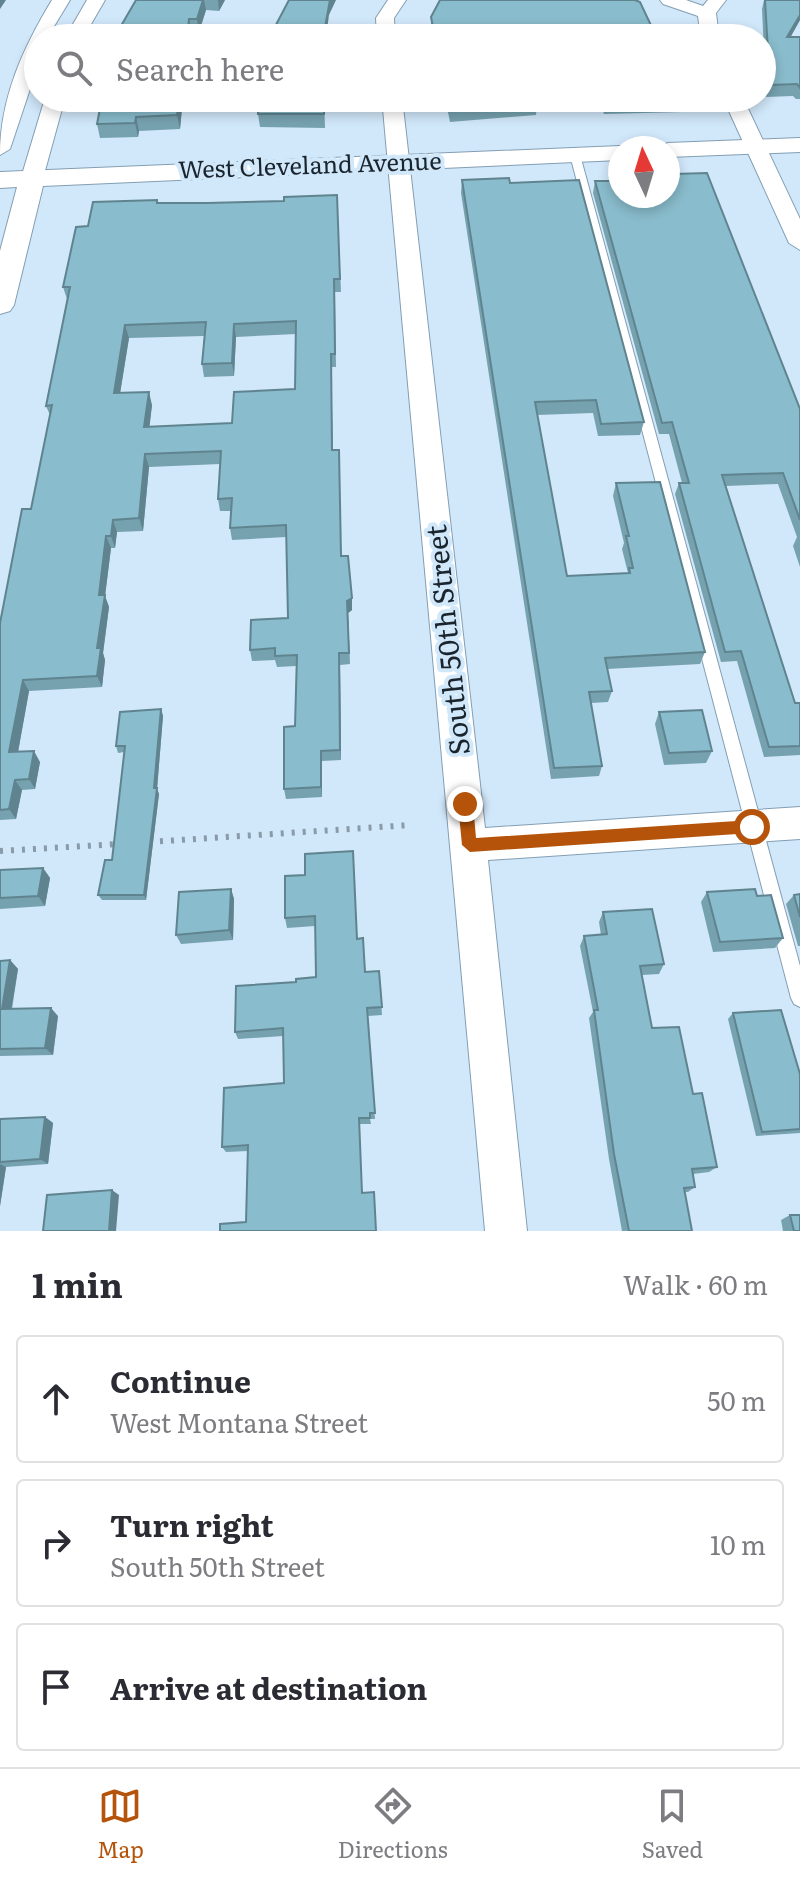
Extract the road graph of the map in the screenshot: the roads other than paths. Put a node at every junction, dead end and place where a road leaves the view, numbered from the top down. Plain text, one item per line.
1 (61, 0) edge
2 (96, 0) edge
3 (397, 0) edge
4 (669, 0) edge
5 (712, 7) edge
6 (46, 24) edge
7 (82, 24) edge
8 (385, 24) edge
9 (24, 79) edge
10 (51, 112) edge
11 (393, 112) edge
12 (740, 112) edge
13 (800, 145) edge
14 (756, 147) junction
15 (0, 149) edge
16 (680, 150) edge
17 (608, 154) edge
18 (575, 155) junction
19 (398, 163) junction
20 (32, 178) junction
21 (0, 180) edge
22 (800, 243) edge
23 (0, 305) edge
24 (800, 823) edge
25 (752, 827) junction
26 (470, 845) junction
27 (800, 998) edge
28 (506, 1231) edge

1 - 6 street
2 - 7 street
3 - 8 street
4 - 5 street
9 - 15 street
10 - 20 street
11 - 19 street, South 50th Street
12 - 14 street
13 - 14 street
14 - 16 street
14 - 22 street
17 - 18 street, West Cleveland Avenue
18 - 19 street, West Cleveland Avenue
18 - 25 lane
19 - 20 street, West Cleveland Avenue
19 - 26 street, South 50th Street
20 - 21 street, West Cleveland Avenue
20 - 23 street
24 - 25 street
25 - 26 street
25 - 27 lane
26 - 28 street, South 50th Street

